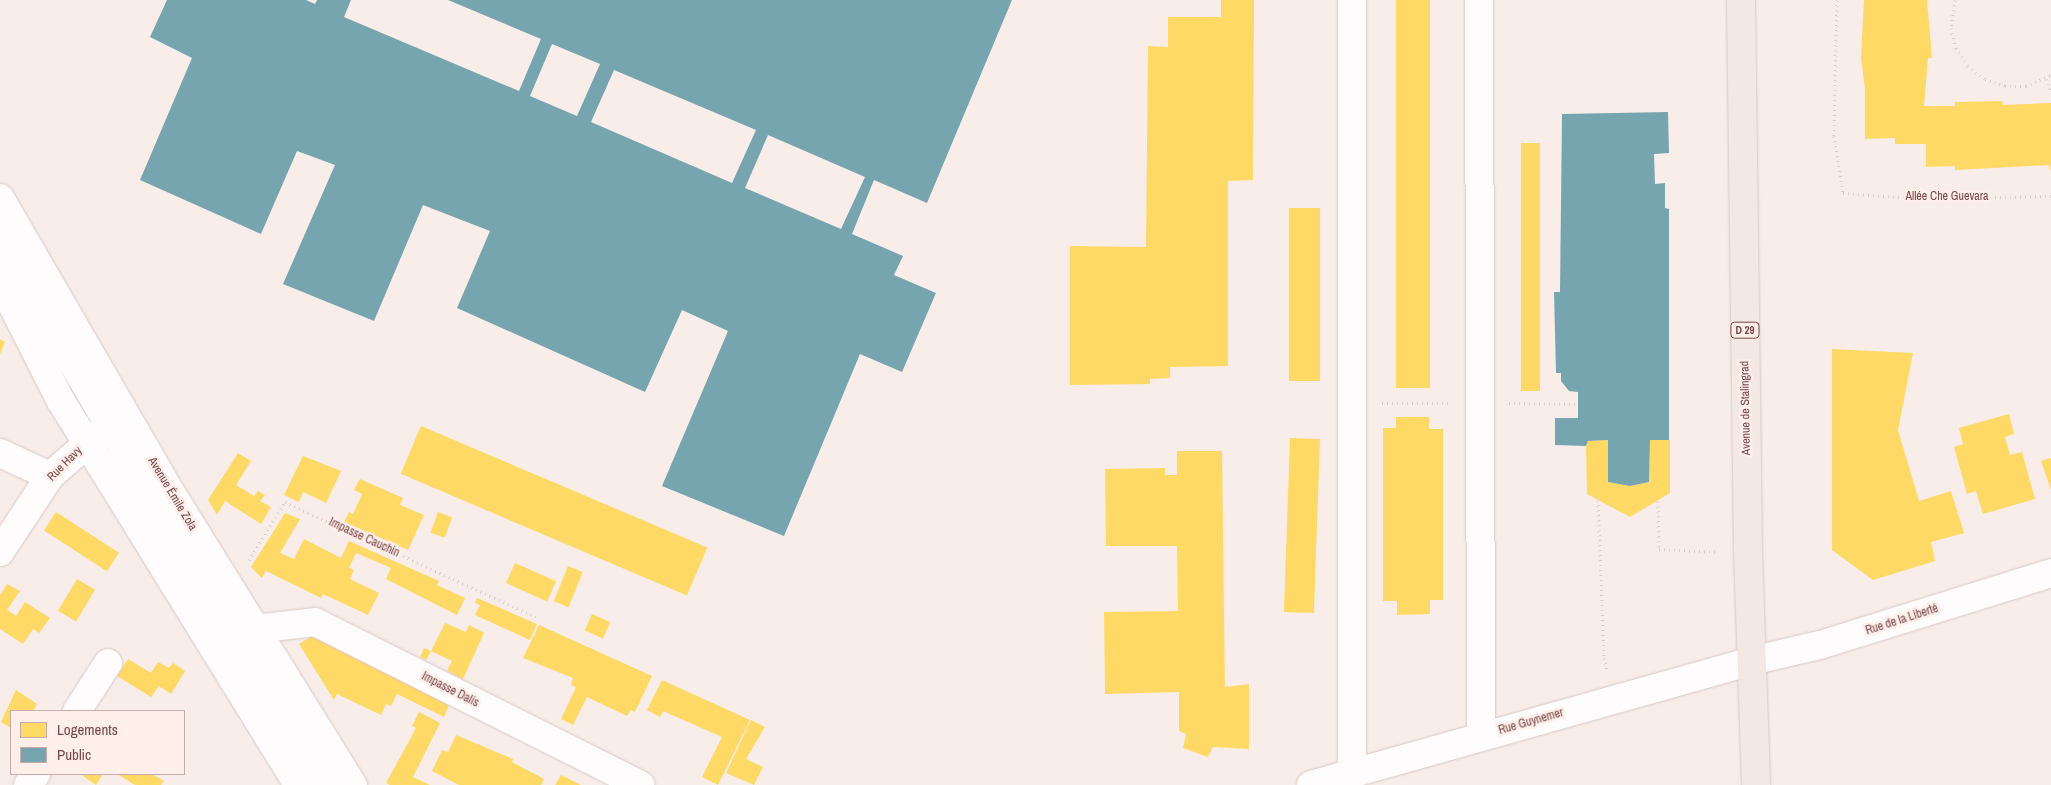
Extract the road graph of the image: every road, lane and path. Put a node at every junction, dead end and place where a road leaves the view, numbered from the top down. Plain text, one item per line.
1 (1352, 0) edge
2 (1479, 0) edge
3 (1741, 0) edge
4 (1837, 0) edge
5 (1955, 0) edge
6 (2051, 75) edge
7 (2046, 79) junction
8 (2051, 92) edge
9 (2051, 196) edge
10 (0, 198) edge
11 (0, 239) edge
12 (0, 281) edge
13 (120, 422) junction
14 (86, 442) junction
15 (0, 453) edge
16 (50, 476) junction
17 (1598, 500) dead end
18 (1658, 501) dead end
19 (0, 552) edge
20 (1748, 553) junction
21 (2051, 572) edge
22 (229, 590) junction
23 (538, 618) dead end
24 (254, 629) junction
25 (1751, 661) junction
26 (108, 663) dead end
27 (1616, 699) junction
28 (78, 710) edge
29 (1481, 736) junction
30 (1352, 773) junction
31 (298, 785) edge
32 (326, 785) edge
33 (353, 785) edge
34 (640, 785) edge
35 (1312, 785) edge
36 (1756, 785) edge

1 - 30 street
2 - 29 street
3 - 20 main road, Avenue de Stalingrad / D 29
4 - 9 path, Allée Che Guevara
5 - 7 path
6 - 7 path
7 - 8 path
10 - 13 street, Avenue Émile Zola
11 - 13 street, Avenue Émile Zola
12 - 14 street
13 - 14 street, Rue Havy
13 - 22 street, Avenue Émile Zola
13 - 32 street, Avenue Émile Zola
14 - 16 street, Rue Havy
14 - 31 street
15 - 16 street
16 - 19 street, Rue Havy
17 - 27 path
18 - 20 path
20 - 25 main road, Avenue de Stalingrad / D 29
21 - 25 street, Rue de la Liberté
22 - 23 path, Impasse Cauchin
22 - 24 street, Avenue Émile Zola
24 - 33 street, Avenue Émile Zola
24 - 34 street, Impasse Dalis
25 - 27 street, Rue Guynemer
25 - 36 main road, Avenue de Stalingrad / D 29
26 - 28 street
27 - 29 street, Rue Guynemer
29 - 30 street, Rue Guynemer
30 - 35 street, Rue Guynemer

